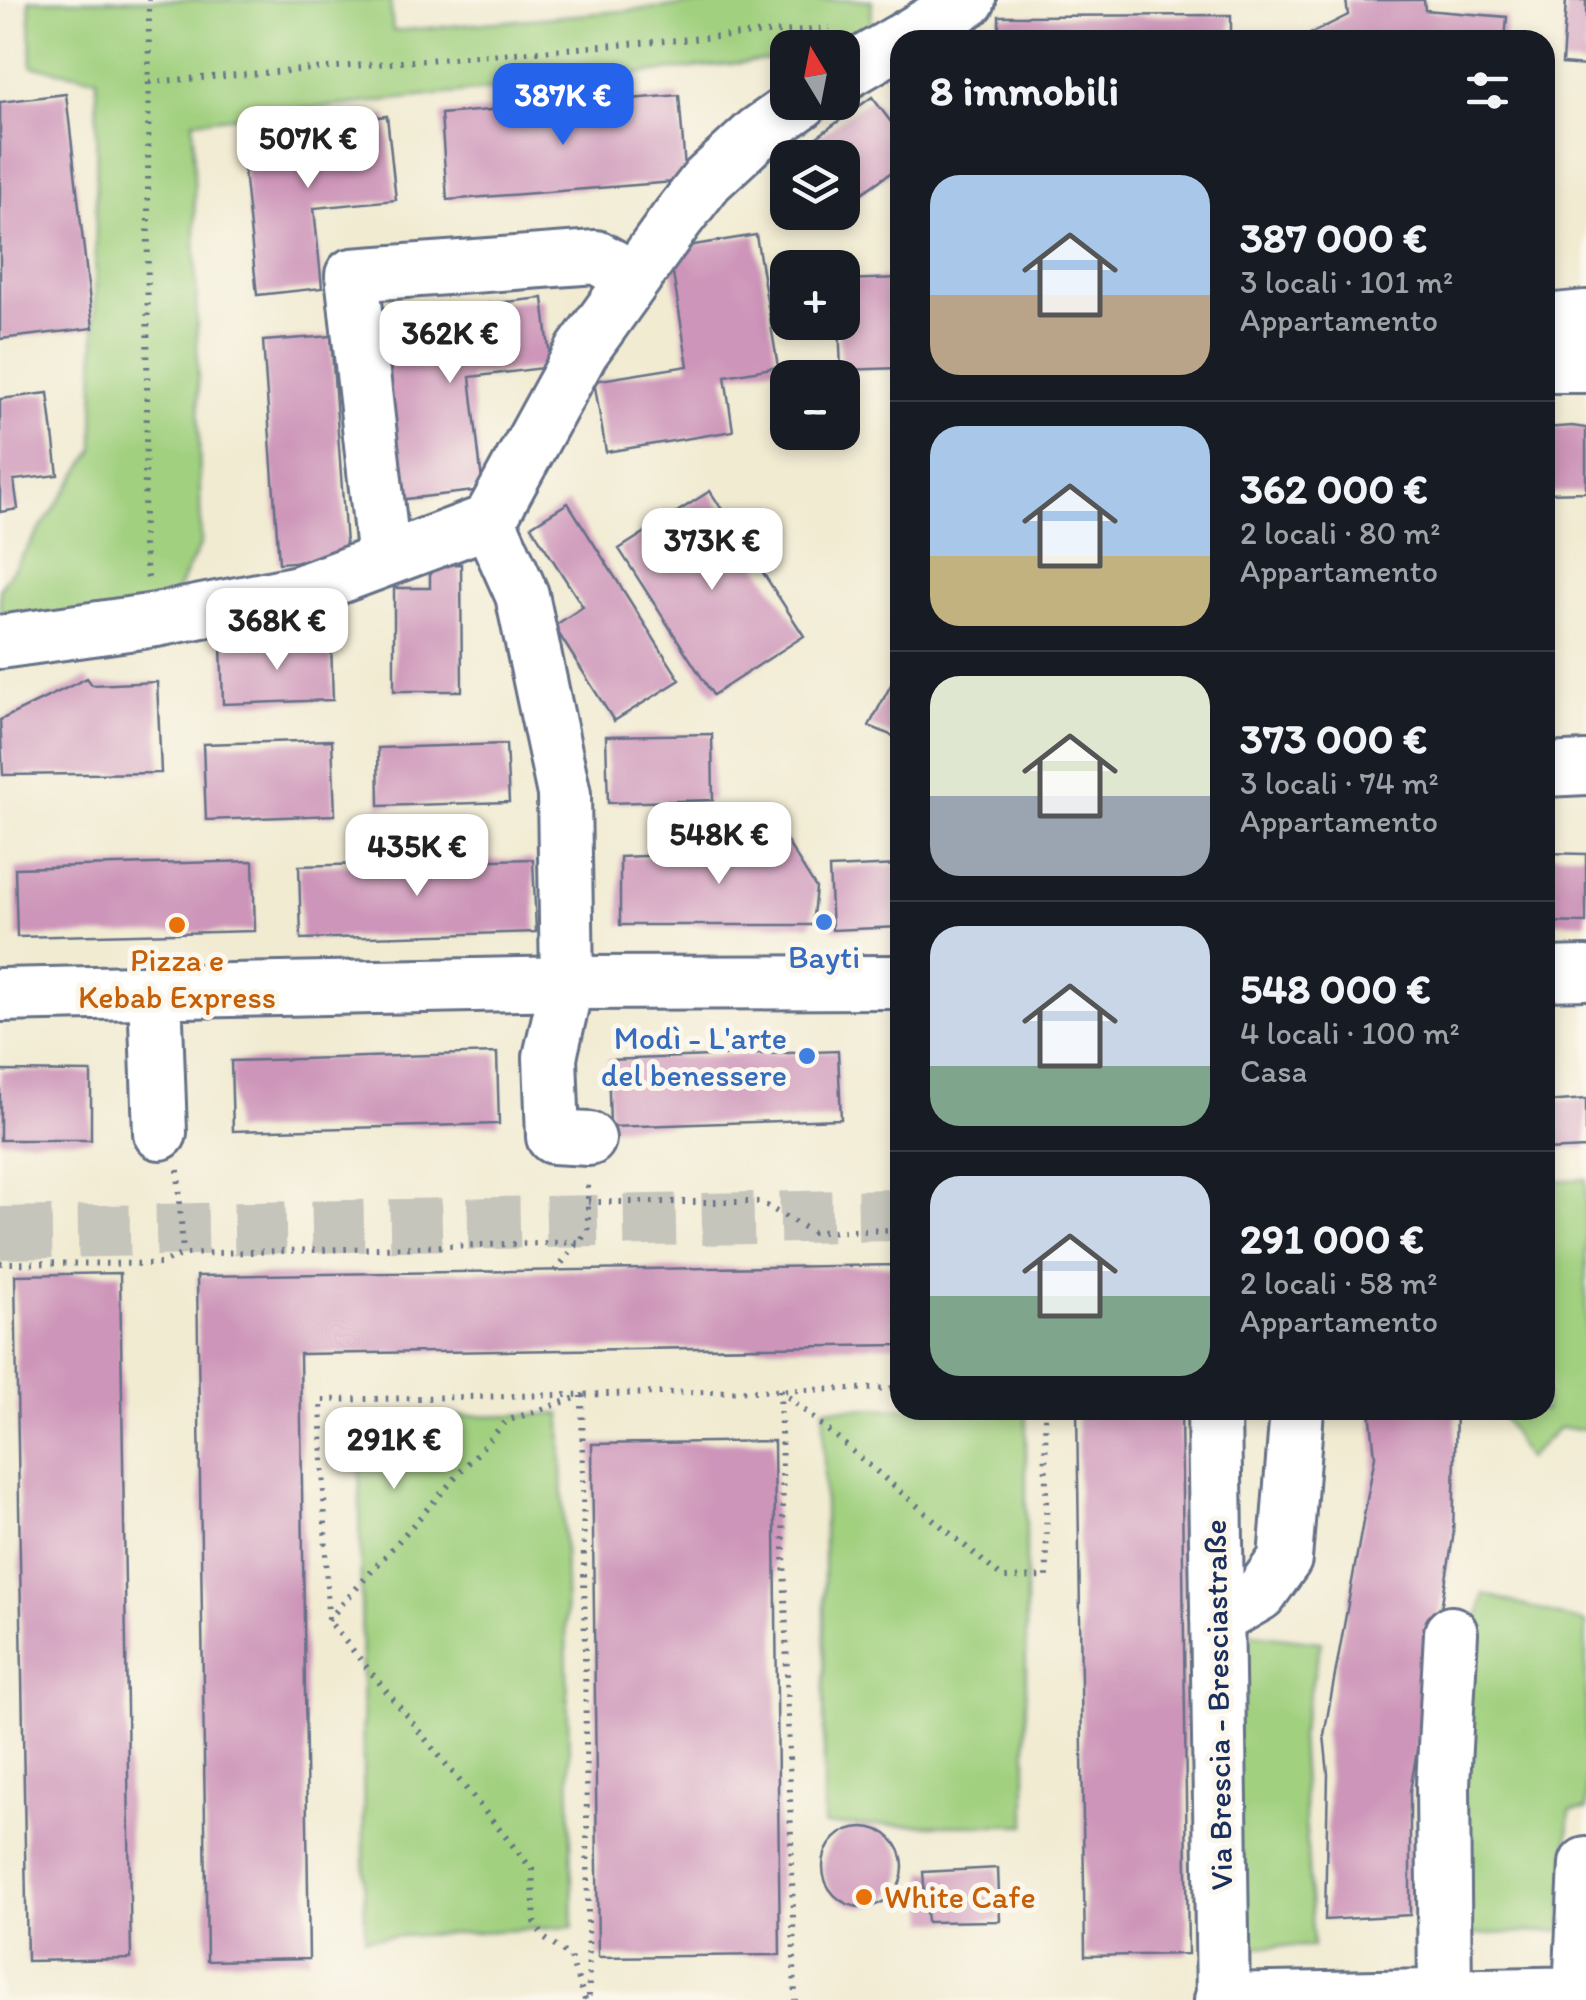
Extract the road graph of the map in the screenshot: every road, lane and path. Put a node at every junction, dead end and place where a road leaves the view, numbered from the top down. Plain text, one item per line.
1 (149, 0) edge
2 (890, 39) edge
3 (860, 47) edge
4 (770, 55) edge
5 (148, 82) junction
6 (776, 120) edge
7 (634, 278) junction
8 (1586, 317) edge
9 (1555, 320) edge
10 (1555, 366) edge
11 (1586, 366) edge
12 (489, 521) junction
13 (384, 560) junction
14 (156, 620) junction
15 (0, 642) edge
16 (1586, 768) edge
17 (1555, 770) edge
18 (1586, 973) edge
19 (1555, 974) edge
20 (890, 982) edge
21 (567, 983) junction
22 (155, 992) junction
23 (0, 995) edge
24 (160, 1133) joint
25 (589, 1139) joint
26 (588, 1202) junction
27 (890, 1230) edge
28 (579, 1242) junction
29 (183, 1254) junction
30 (0, 1263) edge
31 (555, 1270) dead end
32 (890, 1388) edge
33 (780, 1390) junction
34 (582, 1396) junction
35 (1045, 1420) edge
36 (1214, 1420) edge
37 (1296, 1420) edge
38 (1217, 1619) junction
39 (328, 1620) junction
40 (1451, 1633) dead end
41 (1586, 1864) edge
42 (1583, 1993) edge
43 (1445, 1995) junction
44 (1508, 1997) edge
45 (587, 2000) edge
46 (795, 2000) edge
47 (1222, 2000) edge

1 - 5 path
2 - 3 street
4 - 5 path
5 - 14 path
6 - 7 street
7 - 12 street
7 - 13 street
8 - 9 street
10 - 11 street
12 - 13 street
12 - 21 street
13 - 14 street
14 - 15 street
16 - 17 street
18 - 19 street
20 - 21 street
21 - 22 street
21 - 25 street
22 - 23 street
22 - 24 street
24 - 29 path
25 - 26 path
26 - 27 path
26 - 28 path
28 - 29 path
28 - 31 path
29 - 30 path
32 - 33 path
33 - 34 path
33 - 35 path
33 - 46 path
34 - 39 path
34 - 39 path
34 - 45 path
36 - 38 street, Via Brescia - Bresciastraße
37 - 38 street
38 - 47 street, Via Brescia - Bresciastraße
39 - 45 path
40 - 43 street
41 - 42 street
42 - 44 street
43 - 44 street
43 - 47 street

